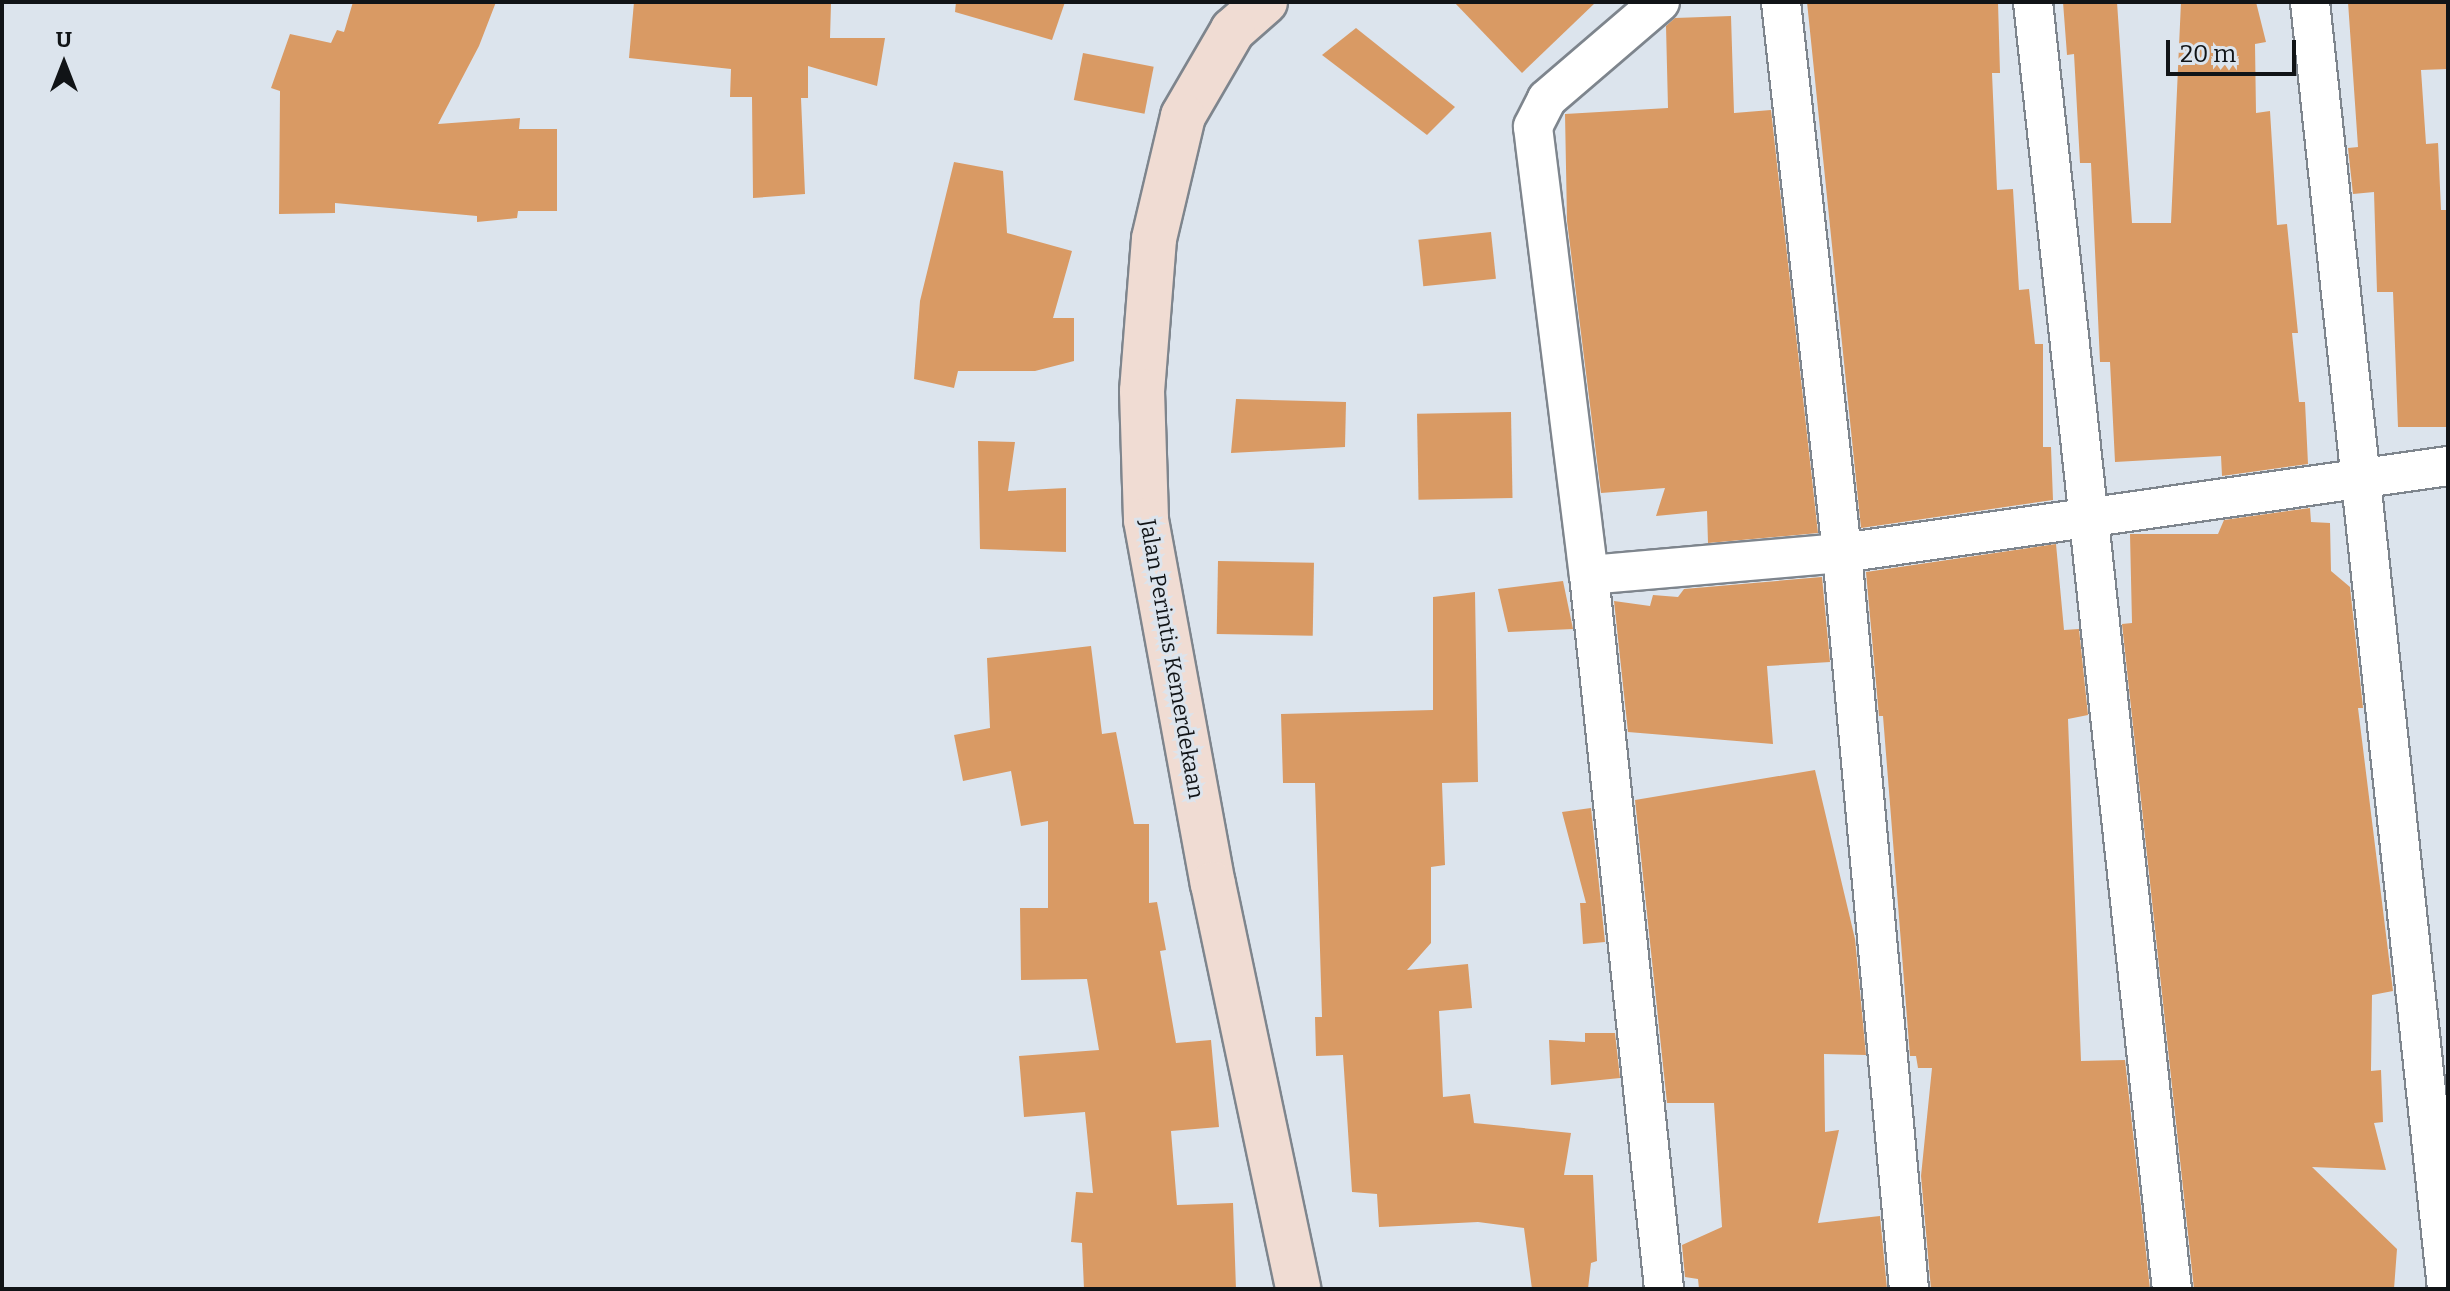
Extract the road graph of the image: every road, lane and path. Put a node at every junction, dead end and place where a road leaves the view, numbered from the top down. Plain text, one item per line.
1 (1265, 2) edge
2 (1660, 2) edge
3 (1781, 2) edge
4 (2033, 2) edge
5 (2310, 2) edge
6 (2448, 466) edge
7 (2361, 475) junction
8 (2089, 514) junction
9 (1842, 553) junction
10 (1589, 575) junction
11 (1298, 1289) edge
12 (1664, 1289) edge
13 (1909, 1289) edge
14 (2172, 1289) edge
15 (2447, 1289) edge

1 - 11 street, Jalan Perintis Kemerdekaan
2 - 10 street
3 - 9 street
4 - 8 street
5 - 7 street
6 - 7 street
7 - 8 street
7 - 15 street
8 - 9 street
8 - 14 street
9 - 10 street
9 - 13 street
10 - 12 street

